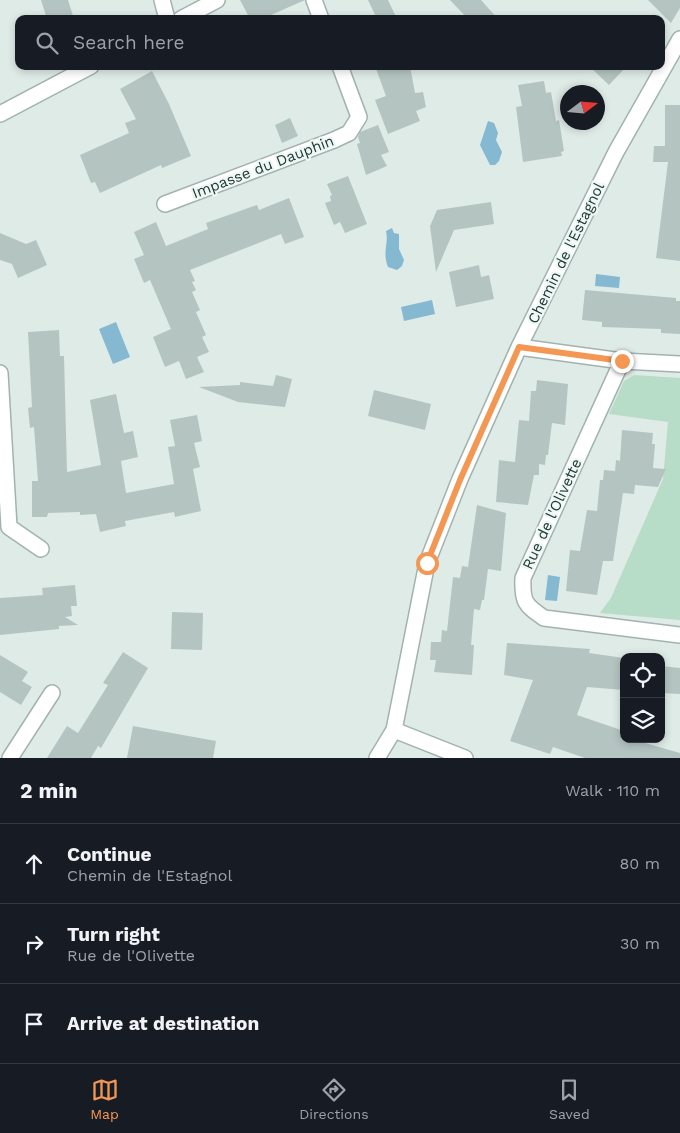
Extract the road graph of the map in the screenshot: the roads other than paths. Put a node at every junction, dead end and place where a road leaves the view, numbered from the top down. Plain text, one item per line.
1 (162, 0) edge
2 (217, 0) edge
3 (314, 0) edge
4 (166, 15) edge
5 (189, 15) edge
6 (320, 15) edge
7 (680, 39) edge
8 (665, 65) edge
9 (83, 70) edge
10 (341, 70) edge
11 (662, 70) edge
12 (0, 114) edge
13 (165, 204) dead end
14 (519, 347) junction
15 (622, 361) junction
16 (680, 364) edge
17 (0, 372) edge
18 (41, 549) dead end
19 (680, 635) edge
20 (52, 693) dead end
21 (394, 730) junction
22 (10, 758) edge
23 (377, 758) edge
24 (465, 758) edge

1 - 4 street
2 - 5 street
3 - 6 street
7 - 8 street, Chemin de l'Estagnol
9 - 12 street
10 - 13 street, Impasse du Dauphin
11 - 14 street, Chemin de l'Estagnol
14 - 15 street
14 - 21 street, Chemin de l'Estagnol
15 - 16 street
15 - 19 street, Rue de l'Olivette
17 - 18 street
20 - 22 street
21 - 23 street, Chemin de l'Estagnol
21 - 24 street

